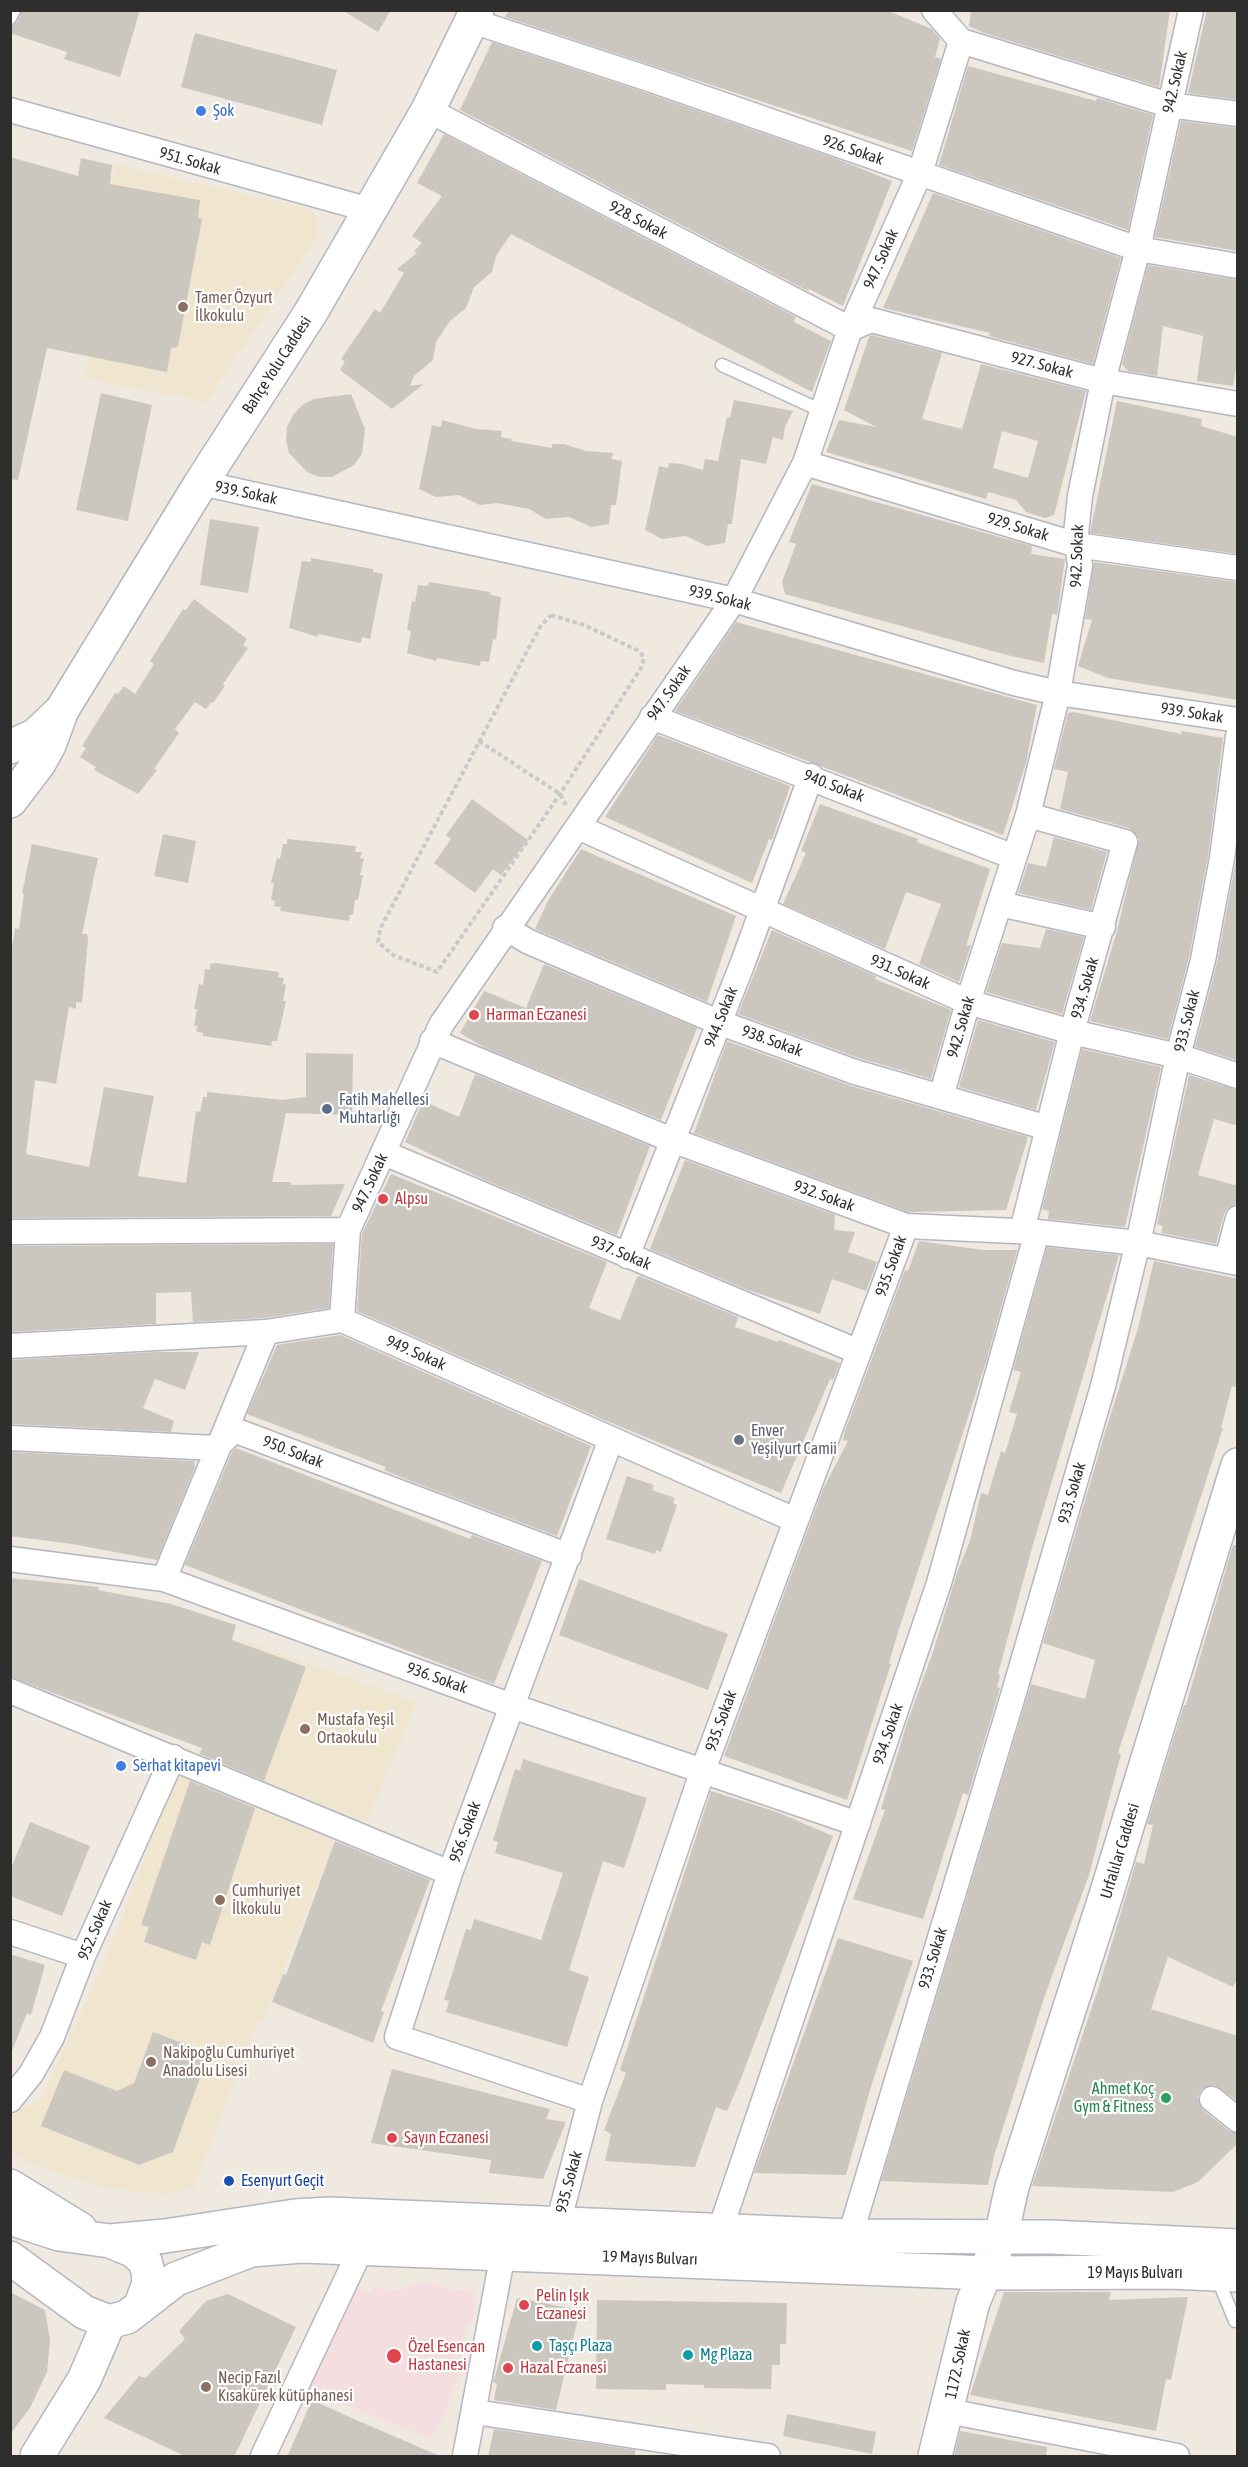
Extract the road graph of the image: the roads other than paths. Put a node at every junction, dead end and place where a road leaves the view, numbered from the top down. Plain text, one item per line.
1 (14, 10) edge
2 (934, 10) edge
3 (1191, 10) edge
4 (474, 16) edge
5 (10, 18) edge
6 (961, 41) junction
7 (1169, 105) junction
8 (10, 110) edge
9 (428, 110) junction
10 (1238, 114) edge
11 (920, 173) junction
12 (370, 210) junction
13 (1138, 249) junction
14 (1238, 266) edge
15 (850, 329) junction
16 (722, 365) dead end
17 (1103, 381) junction
18 (1238, 404) edge
19 (822, 411) junction
20 (805, 463) junction
21 (201, 483) junction
22 (1077, 545) junction
23 (1238, 568) edge
24 (734, 600) junction
25 (1058, 693) junction
26 (62, 710) junction
27 (652, 717) junction
28 (1238, 720) edge
29 (1238, 736) edge
30 (10, 747) edge
31 (811, 776) junction
32 (15, 783) edge
33 (1028, 815) junction
34 (578, 826) junction
35 (1014, 857) junction
36 (1000, 904) junction
37 (761, 911) junction
38 (1103, 927) junction
39 (505, 928) junction
40 (968, 1002) junction
41 (718, 1022) junction
42 (1072, 1032) junction
43 (432, 1041) junction
44 (1178, 1056) junction
45 (1238, 1076) edge
46 (941, 1097) junction
47 (1048, 1128) junction
48 (672, 1140) junction
49 (384, 1153) junction
50 (1238, 1218) edge
51 (906, 1226) junction
52 (348, 1230) junction
53 (10, 1232) edge
54 (1029, 1232) junction
55 (1138, 1243) junction
56 (627, 1256) junction
57 (1232, 1261) edge
58 (342, 1320) junction
59 (266, 1332) junction
60 (10, 1346) edge
61 (859, 1352) junction
62 (10, 1438) edge
63 (612, 1439) junction
64 (216, 1448) junction
65 (1236, 1476) edge
66 (795, 1520) junction
67 (569, 1556) junction
68 (10, 1559) edge
69 (164, 1579) junction
70 (10, 1691) edge
71 (512, 1706) junction
72 (173, 1757) junction
73 (703, 1770) junction
74 (858, 1824) junction
75 (450, 1873) junction
76 (10, 1932) edge
77 (83, 1956) junction
78 (10, 2100) edge
79 (1212, 2100) dead end
80 (590, 2102) junction
81 (1238, 2120) edge
82 (10, 2186) edge
83 (10, 2218) edge
84 (558, 2224) junction
85 (720, 2230) junction
86 (850, 2236) junction
87 (1001, 2236) junction
88 (102, 2240) junction
89 (1238, 2246) edge
90 (361, 2248) junction
91 (503, 2253) junction
92 (17, 2267) edge
93 (987, 2273) junction
94 (1226, 2274) edge
95 (141, 2305) junction
96 (96, 2317) junction
97 (1238, 2321) edge
98 (948, 2411) junction
99 (475, 2412) junction
100 (636, 2446) edge
101 (37, 2457) edge
102 (262, 2457) edge
103 (465, 2457) edge
104 (768, 2457) edge
105 (935, 2457) edge
106 (1177, 2457) edge

1 - 5 lane
2 - 6 street
3 - 7 street, 942. Sokak
4 - 9 main road, Bahçe Yolu Caddesi
4 - 11 street, 926. Sokak
6 - 7 street
6 - 11 street, 947. Sokak
7 - 10 street
7 - 13 street, 942. Sokak
8 - 12 street, 951. Sokak
9 - 12 main road, Bahçe Yolu Caddesi
9 - 15 street, 928. Sokak
11 - 13 street, 926. Sokak
11 - 15 street, 947. Sokak
12 - 21 main road, Bahçe Yolu Caddesi
13 - 14 street, 926. Sokak
13 - 17 street, 942. Sokak
15 - 17 street, 927. Sokak
15 - 19 street, 947. Sokak
16 - 19 lane
17 - 18 street, 927. Sokak
17 - 22 street, 942. Sokak
19 - 20 street, 947. Sokak
20 - 22 street, 929. Sokak
20 - 24 street, 947. Sokak
21 - 24 street, 939. Sokak
21 - 26 main road, Bahçe Yolu Caddesi
22 - 23 street, 929. Sokak
22 - 25 street, 942. Sokak
24 - 25 street, 939. Sokak
24 - 27 street, 947. Sokak
25 - 28 street, 939. Sokak
25 - 33 street, 942. Sokak
26 - 30 main road, Bahçe Yolu Caddesi
26 - 32 main road, Bahçe Yolu Caddesi
27 - 31 street, 940. Sokak
27 - 34 street, 947. Sokak
29 - 44 street, 933. Sokak
31 - 35 street, 940. Sokak
31 - 37 street, 944. Sokak
33 - 35 street, 942. Sokak
33 - 38 street, 934. Sokak
34 - 37 street, 931. Sokak
34 - 39 street, 947. Sokak
35 - 36 street, 942. Sokak
36 - 38 street
36 - 40 street, 942. Sokak
37 - 40 street, 931. Sokak
37 - 41 street, 944. Sokak
38 - 42 street, 934. Sokak
39 - 41 street, 938. Sokak
39 - 43 street, 947. Sokak
40 - 42 street, 931. Sokak
40 - 46 street, 942. Sokak
41 - 46 street, 938. Sokak
41 - 48 street, 944. Sokak
42 - 44 street, 931. Sokak
42 - 47 street, 934. Sokak
43 - 48 street, 932. Sokak
43 - 49 street, 947. Sokak
44 - 45 street, 931. Sokak
44 - 55 street, 933. Sokak
46 - 47 street, 938. Sokak
47 - 54 street, 934. Sokak
48 - 51 street, 932. Sokak
48 - 56 street, 944. Sokak
49 - 52 street, 947. Sokak
49 - 56 street, 937. Sokak
50 - 57 street
51 - 54 street, 932. Sokak
51 - 61 street, 935. Sokak
52 - 53 street
52 - 58 street, 947. Sokak
54 - 55 street, 932. Sokak
54 - 74 street, 934. Sokak
55 - 57 street, 932. Sokak
55 - 86 street, 933. Sokak
56 - 61 street, 937. Sokak
58 - 59 street
58 - 63 street, 949. Sokak
59 - 60 street
59 - 64 street
61 - 66 street, 935. Sokak
62 - 64 street
63 - 66 street, 949. Sokak
63 - 67 street, 956. Sokak
64 - 67 street, 950. Sokak
64 - 69 street
65 - 87 main road, Urfalılar Caddesi
66 - 73 street, 935. Sokak
67 - 71 street, 956. Sokak
68 - 69 street, 936. Sokak
69 - 71 street, 936. Sokak
70 - 72 street
71 - 73 street, 936. Sokak
71 - 75 street, 956. Sokak
72 - 75 street
72 - 77 street, 952. Sokak
73 - 74 street, 936. Sokak
73 - 80 street, 935. Sokak
74 - 85 street, 934. Sokak
75 - 80 street, 956. Sokak
76 - 77 street
77 - 78 street, 952. Sokak
79 - 81 street
80 - 84 street, 935. Sokak
82 - 88 main road
83 - 88 main road, 19 Mayıs Bulvarı
84 - 85 main road, 19 Mayıs Bulvarı
84 - 88 main road, 19 Mayıs Bulvarı
85 - 86 main road, 19 Mayıs Bulvarı
86 - 87 main road, 19 Mayıs Bulvarı
87 - 89 main road, 19 Mayıs Bulvarı
87 - 93 main road, Urfalılar Caddesi
88 - 95 main road
90 - 91 main road, 19 Mayıs Bulvarı
90 - 95 main road, 19 Mayıs Bulvarı
90 - 102 street
91 - 93 main road, 19 Mayıs Bulvarı
91 - 99 street
92 - 96 main road
93 - 94 main road, 19 Mayıs Bulvarı
93 - 98 main road, 1172. Sokak
94 - 97 lane
95 - 96 main road, 19 Mayıs Bulvarı
96 - 101 main road
98 - 105 main road, 1172. Sokak
98 - 106 street
99 - 100 street
99 - 103 street
100 - 104 street

